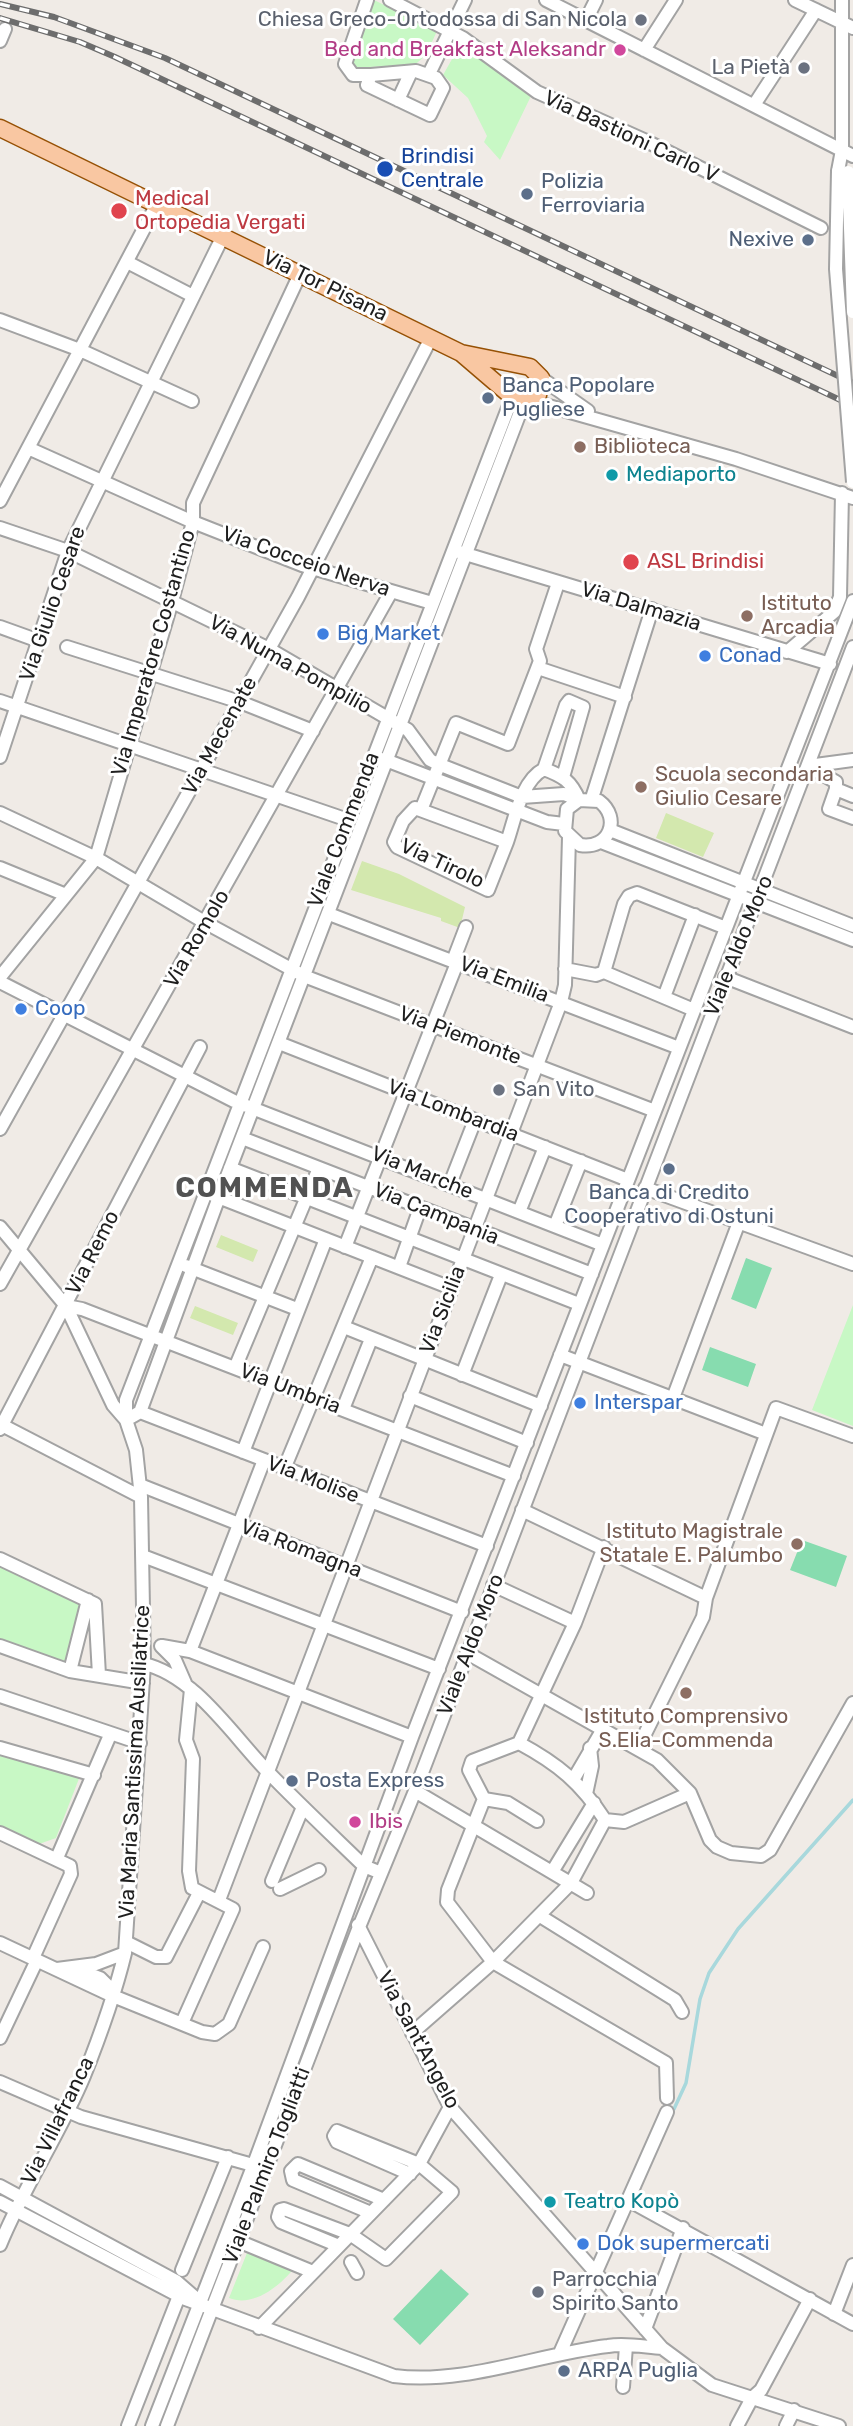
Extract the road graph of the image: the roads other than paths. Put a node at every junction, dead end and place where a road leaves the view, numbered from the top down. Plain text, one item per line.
1 (367, 0) edge
2 (390, 0) edge
3 (465, 0) edge
4 (546, 0) edge
5 (596, 0) edge
6 (676, 0) edge
7 (795, 0) edge
8 (842, 0) edge
9 (816, 10) junction
10 (586, 20) junction
11 (847, 25) edge
12 (450, 30) junction
13 (645, 50) junction
14 (411, 72) junction
15 (429, 74) junction
16 (371, 75) junction
17 (398, 100) junction
18 (754, 105) junction
19 (0, 128) edge
20 (848, 153) edge
21 (843, 171) junction
22 (157, 204) junction
23 (821, 228) dead end
24 (223, 236) junction
25 (127, 262) junction
26 (300, 274) junction
27 (193, 296) junction
28 (853, 313) edge
29 (0, 320) edge
30 (431, 338) junction
31 (80, 350) junction
32 (461, 353) junction
33 (520, 366) junction
34 (541, 378) junction
35 (151, 380) junction
36 (518, 398) junction
37 (192, 401) dead end
38 (597, 417) junction
39 (28, 447) junction
40 (100, 481) junction
41 (853, 482) edge
42 (847, 496) edge
43 (0, 502) edge
44 (193, 522) junction
45 (0, 528) edge
46 (453, 549) junction
47 (68, 551) junction
48 (466, 554) junction
49 (313, 569) junction
50 (558, 583) junction
51 (391, 592) junction
52 (172, 601) junction
53 (853, 601) edge
54 (432, 603) junction
55 (652, 610) junction
56 (0, 627) edge
57 (40, 642) junction
58 (67, 647) dead end
59 (853, 647) edge
60 (269, 649) junction
61 (787, 652) junction
62 (830, 664) junction
63 (538, 668) junction
64 (149, 673) junction
65 (847, 676) edge
66 (337, 690) junction
67 (625, 697) junction
68 (0, 701) edge
69 (240, 702) junction
70 (17, 709) junction
71 (387, 720) junction
72 (400, 727) junction
73 (313, 731) junction
74 (802, 734) junction
75 (817, 740) junction
76 (127, 746) junction
77 (1, 753) edge
78 (373, 755) junction
79 (853, 760) edge
80 (389, 761) junction
81 (438, 764) junction
82 (808, 766) junction
83 (544, 769) junction
84 (200, 771) junction
85 (563, 777) junction
86 (434, 779) junction
87 (836, 789) junction
88 (277, 796) junction
89 (853, 796) edge
90 (586, 799) junction
91 (520, 803) junction
92 (421, 810) junction
93 (0, 814) edge
94 (853, 818) edge
95 (348, 820) junction
96 (564, 824) junction
97 (610, 830) junction
98 (569, 837) junction
99 (507, 842) junction
100 (601, 842) junction
101 (96, 858) junction
102 (0, 868) edge
103 (137, 883) junction
104 (741, 889) junction
105 (66, 895) junction
106 (759, 896) junction
107 (329, 914) junction
108 (695, 915) junction
109 (206, 923) junction
110 (853, 926) edge
111 (466, 927) dead end
112 (726, 928) junction
113 (853, 940) edge
114 (455, 962) junction
115 (292, 968) junction
116 (565, 969) junction
117 (604, 972) junction
118 (304, 976) junction
119 (725, 977) junction
120 (0, 980) edge
121 (664, 997) junction
122 (561, 1002) junction
123 (694, 1010) junction
124 (63, 1015) junction
125 (433, 1025) junction
126 (853, 1027) edge
127 (279, 1043) junction
128 (200, 1047) dead end
129 (679, 1048) junction
130 (134, 1050) junction
131 (536, 1065) junction
132 (184, 1076) junction
133 (406, 1093) junction
134 (240, 1104) junction
135 (253, 1109) junction
136 (655, 1111) junction
137 (475, 1120) junction
138 (0, 1129) edge
139 (509, 1133) junction
140 (242, 1138) junction
141 (641, 1144) junction
142 (545, 1147) junction
143 (659, 1151) junction
144 (381, 1157) junction
145 (581, 1161) junction
146 (230, 1168) junction
147 (319, 1168) junction
148 (628, 1180) junction
149 (450, 1184) junction
150 (370, 1188) junction
151 (645, 1188) junction
152 (213, 1195) junction
153 (307, 1199) junction
154 (486, 1199) junction
155 (420, 1208) junction
156 (519, 1212) junction
157 (357, 1219) junction
158 (739, 1222) junction
159 (555, 1226) junction
160 (0, 1227) edge
161 (296, 1227) junction
162 (474, 1230) junction
163 (326, 1239) junction
164 (409, 1240) junction
165 (0, 1241) edge
166 (603, 1245) junction
167 (345, 1247) junction
168 (19, 1251) junction
169 (372, 1257) junction
170 (463, 1260) junction
171 (853, 1264) edge
172 (186, 1266) junction
173 (398, 1267) junction
174 (592, 1274) junction
175 (501, 1275) junction
176 (0, 1284) edge
177 (451, 1288) junction
178 (266, 1297) junction
179 (579, 1304) junction
180 (66, 1306) junction
181 (296, 1309) junction
182 (344, 1327) junction
183 (151, 1337) junction
184 (371, 1339) junction
185 (164, 1341) junction
186 (560, 1355) junction
187 (423, 1360) junction
188 (578, 1362) junction
189 (235, 1368) junction
190 (462, 1375) junction
191 (268, 1381) junction
192 (410, 1396) junction
193 (314, 1398) junction
194 (673, 1398) junction
195 (541, 1406) junction
196 (343, 1409) junction
197 (140, 1412) junction
198 (126, 1420) junction
199 (1, 1426) edge
200 (396, 1431) junction
201 (766, 1434) junction
202 (853, 1436) edge
203 (527, 1443) junction
204 (243, 1452) junction
205 (264, 1460) junction
206 (284, 1469) junction
207 (514, 1476) junction
208 (141, 1491) junction
209 (368, 1501) junction
210 (522, 1510) junction
211 (238, 1524) junction
212 (487, 1546) junction
213 (604, 1547) junction
214 (143, 1556) junction
215 (0, 1559) edge
216 (344, 1566) junction
217 (215, 1583) junction
218 (493, 1584) junction
219 (706, 1598) junction
220 (88, 1600) junction
221 (462, 1612) junction
222 (575, 1623) junction
223 (322, 1625) junction
224 (144, 1635) junction
225 (0, 1646) edge
226 (162, 1646) junction
227 (191, 1651) junction
228 (467, 1653) junction
229 (144, 1664) junction
230 (439, 1668) junction
231 (70, 1671) junction
232 (99, 1675) junction
233 (143, 1683) junction
234 (188, 1686) junction
235 (298, 1692) junction
236 (543, 1695) junction
237 (0, 1696) edge
238 (853, 1703) edge
239 (603, 1728) junction
240 (110, 1735) junction
241 (412, 1737) junction
242 (140, 1743) junction
243 (519, 1743) junction
244 (0, 1748) edge
245 (590, 1748) junction
246 (638, 1748) junction
247 (268, 1773) junction
248 (94, 1775) junction
249 (573, 1780) junction
250 (415, 1791) junction
251 (690, 1793) junction
252 (590, 1798) junction
253 (484, 1799) junction
254 (303, 1807) junction
255 (605, 1820) junction
256 (537, 1821) dead end
257 (475, 1826) junction
258 (0, 1833) edge
259 (57, 1858) junction
260 (364, 1866) junction
261 (319, 1870) dead end
262 (552, 1872) junction
263 (382, 1873) junction
264 (571, 1883) junction
265 (196, 1890) junction
266 (587, 1894) dead end
267 (219, 1900) junction
268 (348, 1907) junction
269 (540, 1916) junction
270 (359, 1927) junction
271 (0, 1943) edge
272 (125, 1947) junction
273 (263, 1947) dead end
274 (35, 1959) junction
275 (493, 1962) junction
276 (57, 1969) junction
277 (74, 1969) junction
278 (113, 1994) junction
279 (679, 2006) dead end
280 (182, 2023) junction
281 (412, 2033) junction
282 (0, 2038) edge
283 (0, 2082) edge
284 (667, 2098) dead end
285 (450, 2107) junction
286 (67, 2110) junction
287 (667, 2112) dead end
288 (228, 2157) junction
289 (254, 2164) junction
290 (419, 2164) junction
291 (267, 2169) junction
292 (410, 2174) junction
293 (0, 2186) edge
294 (20, 2197) junction
295 (384, 2200) junction
296 (628, 2200) junction
297 (0, 2202) edge
298 (14, 2210) junction
299 (371, 2213) junction
300 (683, 2228) junction
301 (351, 2234) junction
302 (238, 2241) junction
303 (0, 2245) edge
304 (339, 2246) junction
305 (853, 2265) edge
306 (182, 2270) dead end
307 (313, 2272) junction
308 (595, 2274) junction
309 (179, 2296) junction
310 (810, 2299) junction
311 (206, 2305) junction
312 (834, 2314) junction
313 (853, 2324) edge
314 (258, 2328) junction
315 (645, 2329) junction
316 (626, 2346) junction
317 (662, 2348) junction
318 (559, 2353) junction
319 (144, 2386) junction
320 (623, 2387) dead end
321 (164, 2395) junction
322 (752, 2398) junction
323 (794, 2410) junction
324 (128, 2426) edge
325 (152, 2426) edge
326 (167, 2426) edge
327 (737, 2426) edge
328 (786, 2426) edge
329 (839, 2426) edge

1 - 16 street
2 - 12 street, Via Bastioni Carlo V
3 - 12 street
4 - 10 street
5 - 10 street
6 - 13 street
7 - 9 street
8 - 11 street
9 - 11 street
9 - 18 street
10 - 13 street
11 - 20 street
12 - 15 street
12 - 23 street, Via Bastioni Carlo V
13 - 18 street
14 - 15 street
14 - 16 street
14 - 17 street
15 - 17 street
16 - 17 street
18 - 20 street
19 - 22 main road, Via Tor Pisana
20 - 21 street
21 - 28 street, bridge
21 - 41 street, bridge
22 - 24 main road, Via Tor Pisana
22 - 25 street
24 - 26 main road, Via Tor Pisana
24 - 27 street, Via Giulio Cesare
25 - 27 street
25 - 31 street
26 - 30 main road, Via Tor Pisana
26 - 44 street, Via Imperatore Costantino
27 - 35 street, Via Giulio Cesare
29 - 31 street
30 - 32 main road, Via Tor Pisana
30 - 49 street, Via Mecenate
31 - 35 street
31 - 39 street
32 - 33 main road, Via Tor Pisana
32 - 36 main road, Via Tor Pisana
33 - 34 main road, Via Tor Pisana
33 - 36 main road
34 - 36 main road
34 - 38 street, Via Tor Pisana
35 - 37 street
35 - 40 street, Via Giulio Cesare
36 - 38 street, Via Tor Pisana
36 - 46 street, Viale Commenda
36 - 48 street, Viale Commenda
38 - 42 street, Via Tor Pisana
39 - 40 street, Via Cocceio Nerva
39 - 43 street
40 - 44 street, Via Cocceio Nerva
40 - 47 street, Via Giulio Cesare
42 - 61 street
44 - 49 street, Via Cocceio Nerva
44 - 52 street, Via Imperatore Costantino
45 - 47 street, Via Numa Pompilio
46 - 48 street, Via Dalmazia
46 - 54 street, Viale Commenda
47 - 52 street, Via Numa Pompilio
47 - 57 street, Via Giulio Cesare
48 - 50 street, Via Dalmazia
48 - 72 street, Viale Commenda
49 - 51 street, Via Cocceio Nerva
49 - 60 street, Via Mecenate
50 - 55 street, Via Dalmazia
50 - 63 street
51 - 54 street, Via Cocceio Nerva
51 - 66 street, Via Romolo
52 - 60 street, Via Numa Pompilio
52 - 64 street, Via Imperatore Costantino
53 - 62 street, Viale Aldo Moro
54 - 71 street, Viale Commenda
55 - 61 street, Via Dalmazia
55 - 67 street
56 - 57 street
57 - 70 street, Via Giulio Cesare
58 - 64 street
59 - 65 street, Viale Aldo Moro
60 - 66 street, Via Numa Pompilio
60 - 69 street, Via Mecenate
61 - 62 street, Via Dalmazia
62 - 74 street, Viale Aldo Moro
63 - 67 street
63 - 81 street, Via Tirolo
64 - 69 street
64 - 76 street, Via Imperatore Costantino
65 - 75 street, Viale Aldo Moro
66 - 71 street, Via Numa Pompilio
66 - 73 street, Via Romolo
67 - 90 street
68 - 70 street
69 - 73 street
69 - 84 street, Via Mecenate
70 - 76 street
70 - 77 street, Via Giulio Cesare
71 - 72 street, Via Numa Pompilio
71 - 78 street, Viale Commenda
72 - 80 street, Viale Commenda
72 - 81 street
73 - 88 street, Via Romolo
74 - 75 street
74 - 104 street, Viale Aldo Moro
75 - 82 street, Viale Aldo Moro
76 - 84 street
76 - 101 street, Via Imperatore Costantino
78 - 80 street
78 - 95 street, Viale Commenda
79 - 82 street
80 - 86 street
80 - 107 street, Viale Commenda
81 - 86 street, Via Tirolo
81 - 91 street
82 - 87 street
82 - 106 street, Viale Aldo Moro
83 - 85 street
83 - 85 street, Via Tirolo
83 - 91 street, Via Tirolo
84 - 88 street
84 - 103 street, Via Mecenate
85 - 90 street
86 - 91 street
86 - 92 street, Via Tirolo
87 - 89 street
87 - 94 street
88 - 95 street
88 - 109 street, Via Romolo
90 - 91 street
90 - 96 street
90 - 97 street
91 - 96 street
91 - 99 street, Via Tirolo
92 - 99 street, Via Tirolo
92 - 99 street, Via Tirolo
93 - 101 street, Via Piemonte
95 - 115 street, Viale Commenda
96 - 98 street
97 - 100 street
97 - 104 street
98 - 100 street
98 - 116 street, Via Sicilia
100 - 104 street
101 - 103 street, Via Piemonte
101 - 105 street, Via Imperatore Costantino
102 - 105 street
103 - 109 street, Via Piemonte
103 - 124 street, Via Mecenate
104 - 106 street
104 - 112 street, Viale Aldo Moro
105 - 120 street, Via Imperatore Costantino
106 - 110 street
106 - 113 street
106 - 119 street, Viale Aldo Moro
107 - 114 street, Via Emilia
107 - 118 street, Viale Commenda
108 - 112 street
108 - 117 street
108 - 121 street
109 - 115 street, Via Piemonte
109 - 130 street, Via Romolo
111 - 114 street
112 - 123 street, Viale Aldo Moro
114 - 122 street, Via Emilia
114 - 125 street
115 - 118 street, Via Piemonte
115 - 134 street, Viale Commenda
116 - 117 street
116 - 122 street, Via Sicilia
117 - 121 street
118 - 125 street, Via Piemonte
118 - 127 street, Viale Commenda
119 - 126 street
119 - 143 street, Viale Aldo Moro
120 - 124 street, Via Marche
121 - 123 street
122 - 129 street, Via Emilia
122 - 131 street, Via Sicilia
123 - 129 street, Viale Aldo Moro
124 - 130 street, Via Marche
124 - 138 street, Via Mecenate
125 - 131 street, Via Piemonte
125 - 133 street
127 - 133 street, Via Lombardia
127 - 135 street, Viale Commenda
128 - 132 street, Via Remo
129 - 136 street, Viale Aldo Moro
130 - 132 street, Via Marche
130 - 168 street, Via Romolo
131 - 136 street, Via Piemonte
131 - 139 street, Via Sicilia
132 - 134 street, Via Marche
132 - 180 street, Via Remo
133 - 137 street, Via Lombardia
133 - 144 street
134 - 135 street, Via Marche
134 - 152 street, Viale Commenda
135 - 140 street, Viale Commenda
135 - 144 street, Via Marche
136 - 141 street, Viale Aldo Moro
137 - 139 street, Via Lombardia
137 - 149 street
139 - 142 street, Via Lombardia
139 - 154 street, Via Sicilia
140 - 146 street, Viale Commenda
140 - 147 street, Via Campania
141 - 143 street
141 - 148 street, Viale Aldo Moro
142 - 145 street, Via Lombardia
142 - 156 street
143 - 151 street, Viale Aldo Moro
144 - 149 street, Via Marche
144 - 150 street
145 - 148 street, Via Lombardia
145 - 159 street
146 - 152 street, Viale Commenda
146 - 153 street
147 - 150 street, Via Campania
147 - 153 street
148 - 166 street, Viale Aldo Moro
149 - 154 street, Via Marche
150 - 155 street, Via Campania
150 - 157 street
151 - 158 street
151 - 188 street, Viale Aldo Moro
152 - 161 street
152 - 172 street, Viale Commenda
153 - 157 street
153 - 161 street
154 - 156 street, Via Marche
154 - 162 street, Via Sicilia
155 - 162 street, Via Campania
155 - 164 street
156 - 159 street, Via Marche
157 - 164 street
157 - 167 street
158 - 171 street
158 - 194 street
159 - 166 street, Via Marche
160 - 168 street
161 - 163 street
161 - 178 street
162 - 170 street, Via Sicilia
162 - 174 street, Via Campania
163 - 167 street
163 - 181 street
164 - 170 street
164 - 173 street
165 - 168 street
166 - 174 street, Viale Aldo Moro
167 - 169 street
168 - 176 street, Via Romolo
168 - 180 street
169 - 173 street
169 - 182 street
170 - 175 street
170 - 177 street, Via Sicilia
172 - 178 street
172 - 183 street, Viale Commenda
172 - 185 street, Viale Commenda
173 - 177 street
174 - 179 street, Viale Aldo Moro
175 - 179 street
175 - 190 street
177 - 187 street, Via Sicilia
178 - 181 street
178 - 189 street
179 - 186 street, Viale Aldo Moro
180 - 183 street, Via Umbria
180 - 198 street
180 - 199 street, Via Remo
181 - 191 street
182 - 184 street
182 - 193 street
183 - 185 street, Via Umbria
183 - 198 street, Viale Commenda
184 - 187 street
184 - 196 street
185 - 189 street, Via Umbria
185 - 197 street, Viale Commenda
186 - 188 street
186 - 195 street, Viale Aldo Moro
187 - 190 street
187 - 192 street, Via Sicilia
188 - 194 street
188 - 210 street, Viale Aldo Moro
189 - 191 street, Via Umbria
190 - 195 street
191 - 193 street, Via Umbria
191 - 204 street
192 - 200 street, Via Sicilia
192 - 203 street
193 - 196 street, Via Umbria
193 - 206 street
194 - 201 street
195 - 203 street, Viale Aldo Moro
196 - 200 street, Via Umbria
197 - 198 street
197 - 204 street, Via Molise
198 - 208 street, Via Maria Santissima Ausiliatrice
199 - 208 street, Via Romagna
200 - 207 street, Via Umbria
200 - 209 street, Via Sicilia
201 - 202 street
201 - 219 street
203 - 207 street, Viale Aldo Moro
204 - 205 street, Via Molise
205 - 206 street, Via Molise
205 - 211 street
206 - 209 street, Via Molise
207 - 212 street, Viale Aldo Moro
208 - 211 street, Via Romagna
208 - 214 street, Via Maria Santissima Ausiliatrice
209 - 212 street, Via Molise
209 - 216 street, Via Sicilia
210 - 213 street
210 - 218 street, Viale Aldo Moro
211 - 216 street, Via Romagna
211 - 217 street
212 - 221 street, Viale Aldo Moro
213 - 219 street
213 - 222 street
214 - 217 street
214 - 224 street, Via Maria Santissima Ausiliatrice
215 - 220 street
216 - 221 street, Via Romagna
216 - 223 street, Via Sicilia
217 - 223 street
217 - 227 street
218 - 222 street
218 - 228 street, Viale Aldo Moro
219 - 246 street
220 - 231 street
220 - 232 street
221 - 230 street, Viale Aldo Moro
222 - 236 street
223 - 230 street
223 - 235 street, Via Sicilia
224 - 226 street
224 - 229 street, Via Maria Santissima Ausiliatrice
225 - 231 street
226 - 227 street
226 - 234 street
227 - 235 street
228 - 236 street
228 - 250 street, Viale Aldo Moro
229 - 233 street, Via Maria Santissima Ausiliatrice
229 - 234 street
230 - 241 street, Viale Aldo Moro
231 - 232 street
232 - 233 street
233 - 242 street, Via Maria Santissima Ausiliatrice
234 - 247 street
234 - 265 street
235 - 241 street
235 - 247 street, Via Sicilia
236 - 239 street
236 - 243 street
237 - 240 street
238 - 251 street
239 - 245 street
239 - 246 street
240 - 242 street
240 - 248 street
241 - 260 street, Viale Aldo Moro
242 - 272 street, Via Maria Santissima Ausiliatrice
243 - 249 street
243 - 253 street
244 - 248 street
245 - 249 street
245 - 252 street
246 - 251 street
247 - 254 street
247 - 267 street, Via Sicilia
248 - 259 street
249 - 252 street
250 - 257 street
250 - 263 street, Viale Aldo Moro
251 - 255 street
252 - 255 street
252 - 262 street
253 - 256 street
253 - 257 street
254 - 260 street
254 - 261 street
255 - 264 street
257 - 262 street
257 - 275 street
258 - 259 street
259 - 274 street
260 - 263 street
260 - 268 street, Viale Palmiro Togliatti
262 - 264 street
263 - 270 street, Viale Aldo Moro
264 - 266 street
264 - 269 street
265 - 267 street
265 - 272 street
267 - 280 street
268 - 270 street
268 - 289 street, Viale Palmiro Togliatti
269 - 275 street
269 - 279 street
270 - 281 street, Via Sant'Angelo
270 - 291 street, Viale Palmiro Togliatti
271 - 274 street
272 - 277 street
272 - 278 street, Via Maria Santissima Ausiliatrice
273 - 280 street
274 - 276 street
274 - 282 street
275 - 281 street
275 - 284 street
276 - 277 street
276 - 278 street
277 - 278 street
278 - 280 street
278 - 286 street, Via Villafranca
281 - 285 street, Via Sant'Angelo
283 - 286 street
285 - 290 street
285 - 308 street, Via Sant'Angelo
286 - 288 street
286 - 294 street, Via Villafranca
287 - 296 street
288 - 289 street
288 - 306 street, Viale Palmiro Togliatti
289 - 291 street
289 - 311 street, Viale Palmiro Togliatti
290 - 292 street
290 - 292 street
290 - 301 street
291 - 302 street, Viale Palmiro Togliatti
292 - 295 street
293 - 294 street
294 - 298 street, Via Villafranca
294 - 311 street
295 - 299 street
295 - 299 street
296 - 300 street
296 - 308 street
297 - 298 street
298 - 303 street, Via Villafranca
298 - 309 street
299 - 301 street
300 - 310 street
300 - 315 street
301 - 304 street
301 - 304 street
302 - 307 street
302 - 311 street, Viale Palmiro Togliatti
304 - 307 street
305 - 312 street
307 - 314 street
308 - 315 street, Via Sant'Angelo
308 - 318 street
309 - 311 street
309 - 319 street
310 - 312 street
310 - 322 street
311 - 314 street
311 - 321 street, Viale Palmiro Togliatti
311 - 326 street, Viale Palmiro Togliatti
312 - 313 street
314 - 318 street
315 - 317 street, Via Sant'Angelo
316 - 317 street
316 - 318 street
316 - 320 street
317 - 322 street, Via Sant'Angelo
319 - 321 street
319 - 324 street
321 - 325 street, Viale Palmiro Togliatti
322 - 323 street, Via Sant'Angelo
322 - 327 street
323 - 328 street
323 - 329 street, Via Sant'Angelo

